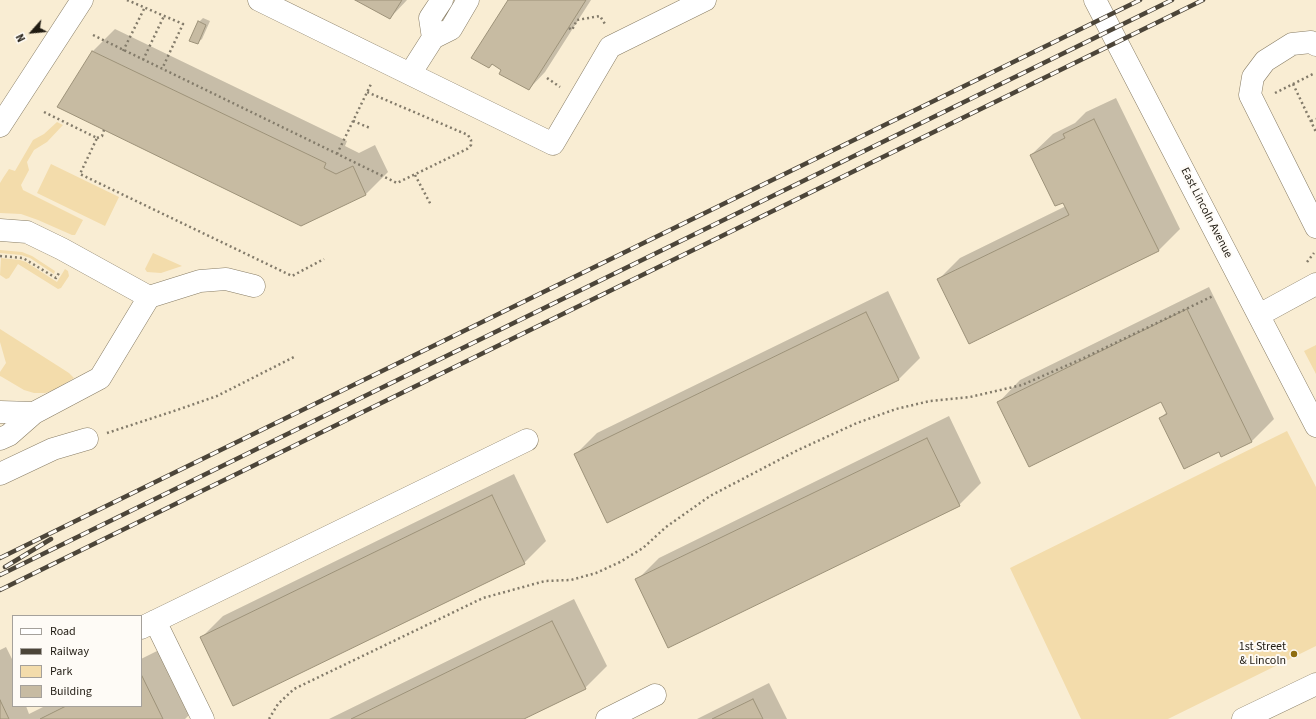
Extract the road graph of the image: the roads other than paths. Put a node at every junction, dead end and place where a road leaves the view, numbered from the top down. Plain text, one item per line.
1 (82, 0) edge
2 (259, 0) edge
3 (442, 0) edge
4 (468, 0) edge
5 (705, 0) edge
6 (1095, 0) edge
7 (433, 38) junction
8 (1316, 45) edge
9 (410, 74) junction
10 (0, 126) edge
11 (1316, 227) edge
12 (0, 230) edge
13 (1316, 284) edge
14 (254, 286) dead end
15 (150, 297) junction
16 (1259, 315) junction
17 (0, 412) edge
18 (34, 413) junction
19 (1316, 426) edge
20 (0, 439) edge
21 (87, 439) road end
22 (527, 440) dead end
23 (0, 474) edge
24 (148, 624) edge
25 (1316, 684) edge
26 (655, 695) dead end
27 (203, 719) edge
28 (607, 719) edge
29 (1244, 719) edge

1 - 10 street
2 - 9 street
3 - 7 street
4 - 7 street
5 - 9 street
6 - 16 street, East Lincoln Avenue
7 - 9 street
8 - 11 street
12 - 15 street
13 - 16 street
14 - 15 street
15 - 18 street
16 - 19 street, East Lincoln Avenue
17 - 18 street
18 - 20 street
21 - 23 street
22 - 24 street
24 - 27 street
25 - 29 street
26 - 28 street

